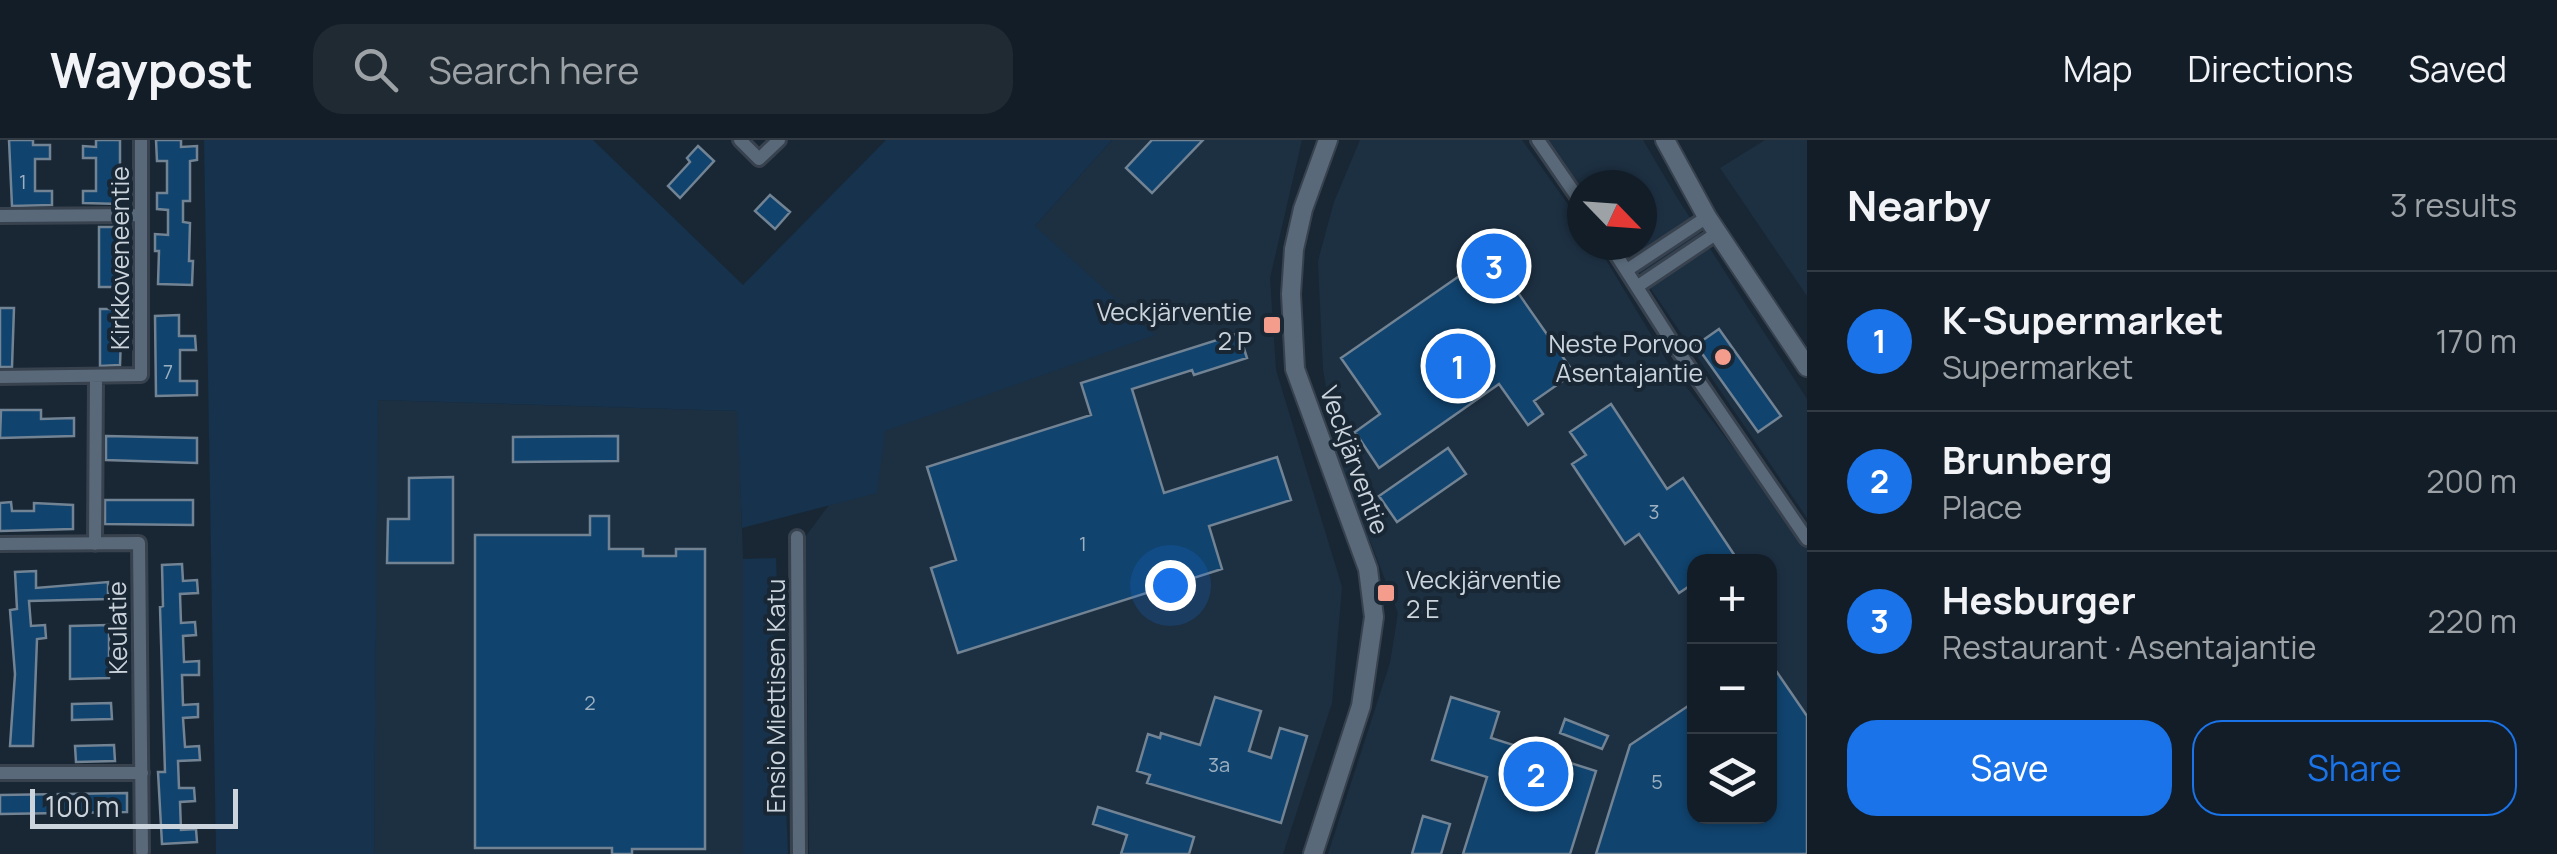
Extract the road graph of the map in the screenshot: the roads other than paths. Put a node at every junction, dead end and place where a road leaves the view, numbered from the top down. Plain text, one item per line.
1 (141, 140) edge
2 (740, 140) edge
3 (778, 140) edge
4 (1328, 140) edge
5 (1538, 140) edge
6 (1665, 140) edge
7 (1567, 182) edge
8 (0, 216) edge
9 (141, 216) junction
10 (1712, 225) junction
11 (1620, 260) edge
12 (1627, 270) junction
13 (1638, 286) junction
14 (1807, 367) edge
15 (0, 377) edge
16 (96, 377) junction
17 (797, 537) dead end
18 (1807, 539) edge
19 (0, 544) edge
20 (95, 544) junction
21 (0, 773) edge
22 (142, 773) junction
23 (142, 850) dead end
24 (799, 854) edge
25 (1314, 854) edge

1 - 9 street, Kirkkoveneentie
2 - 3 street
4 - 25 main road, Veckjärventie
5 - 7 street
6 - 10 main road
8 - 9 street
9 - 16 street, Kirkkoveneentie
10 - 12 street
10 - 13 street
10 - 14 main road
11 - 12 street
12 - 13 street
13 - 18 street
15 - 16 street
16 - 20 street
17 - 24 street, Ensio Miettisen Katu
19 - 20 street, Keulatie
20 - 22 street, Keulatie
21 - 22 street
22 - 23 street, Keulatie

